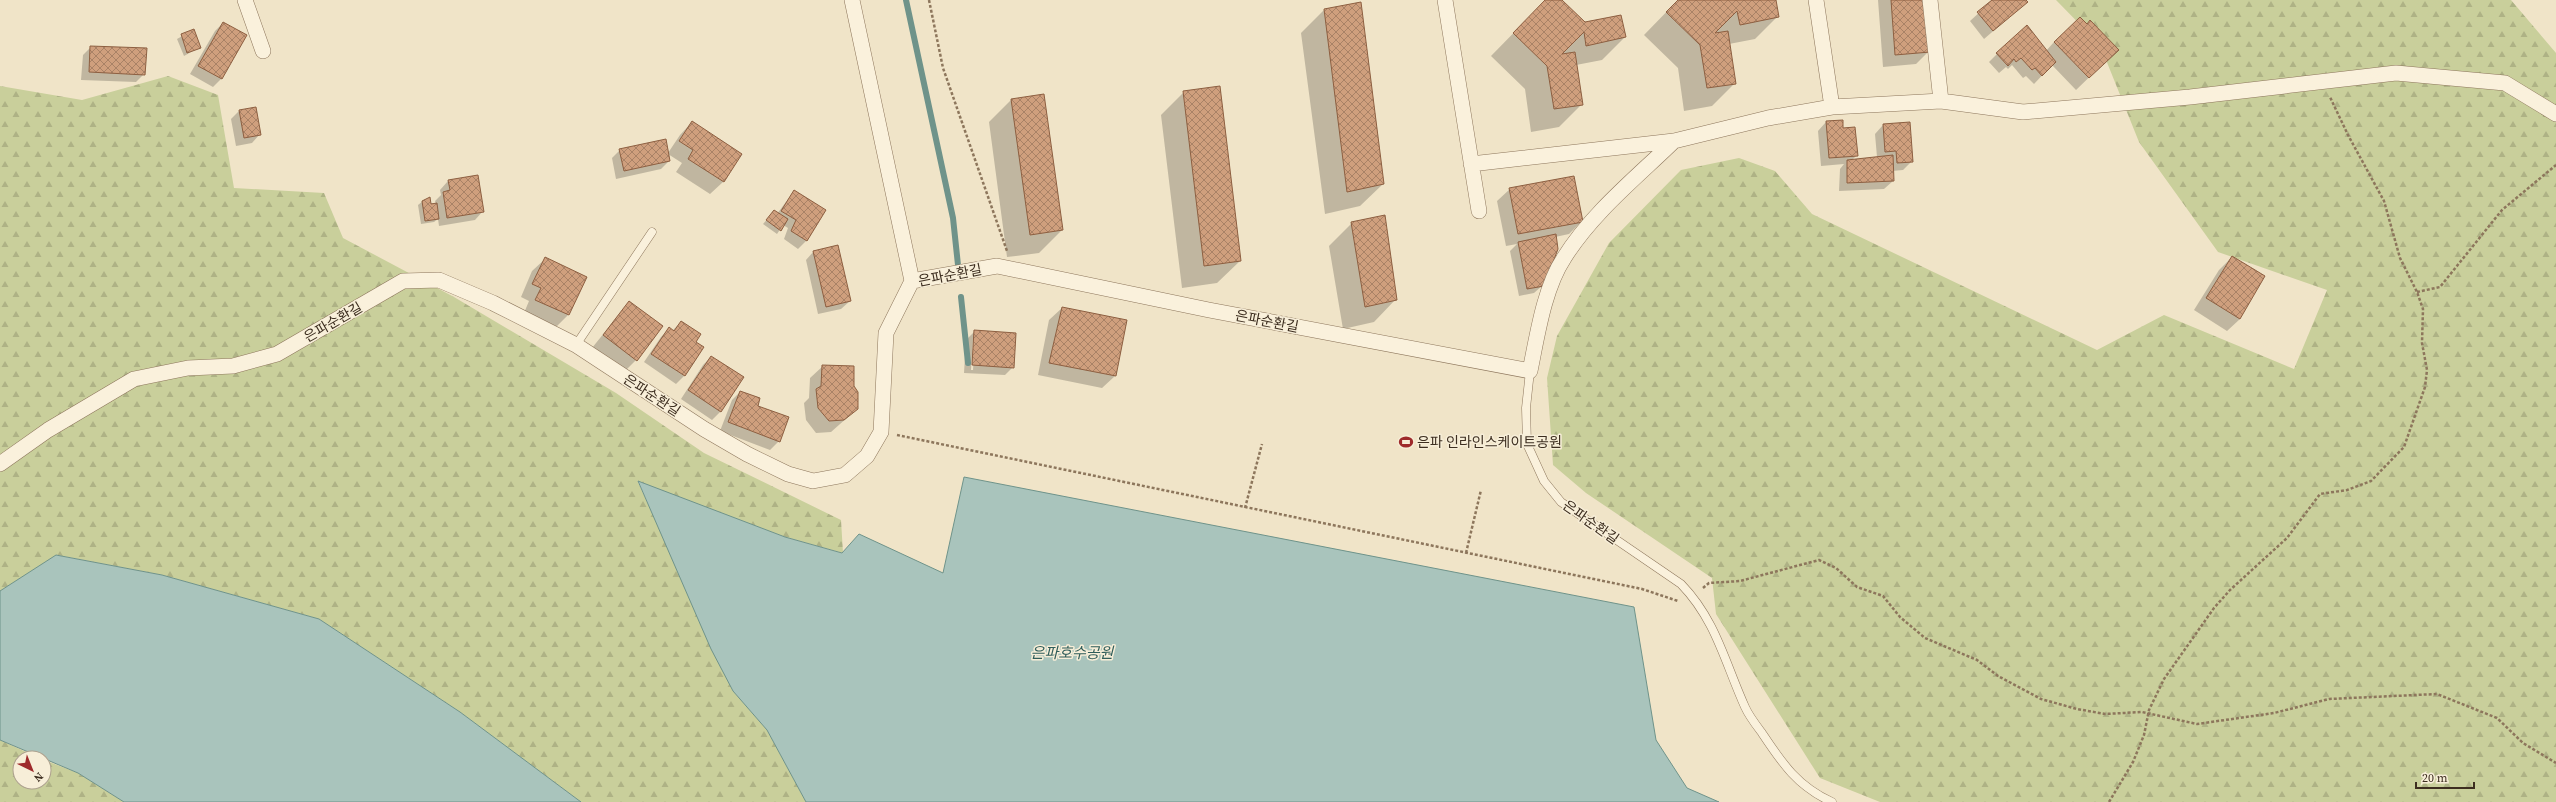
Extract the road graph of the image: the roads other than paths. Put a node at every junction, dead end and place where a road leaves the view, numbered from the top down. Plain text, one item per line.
1 (245, 0) edge
2 (852, 0) edge
3 (1446, 0) edge
4 (1816, 0) edge
5 (1930, 0) edge
6 (263, 51) dead end
7 (1941, 101) junction
8 (1832, 107) junction
9 (2556, 114) edge
10 (1674, 141) junction
11 (1470, 164) junction
12 (1479, 211) dead end
13 (652, 232) dead end
14 (912, 281) junction
15 (576, 345) junction
16 (1530, 371) junction
17 (0, 464) edge
18 (1832, 802) edge

1 - 6 street
2 - 14 street
3 - 11 street
4 - 8 street
5 - 7 street
7 - 8 street
7 - 9 street
8 - 10 street
10 - 11 street
10 - 16 street
11 - 12 street
13 - 15 lane
14 - 15 street, 은파순환길
14 - 16 street, 은파순환길
15 - 17 street, 은파순환길
16 - 18 lane, 은파순환길

